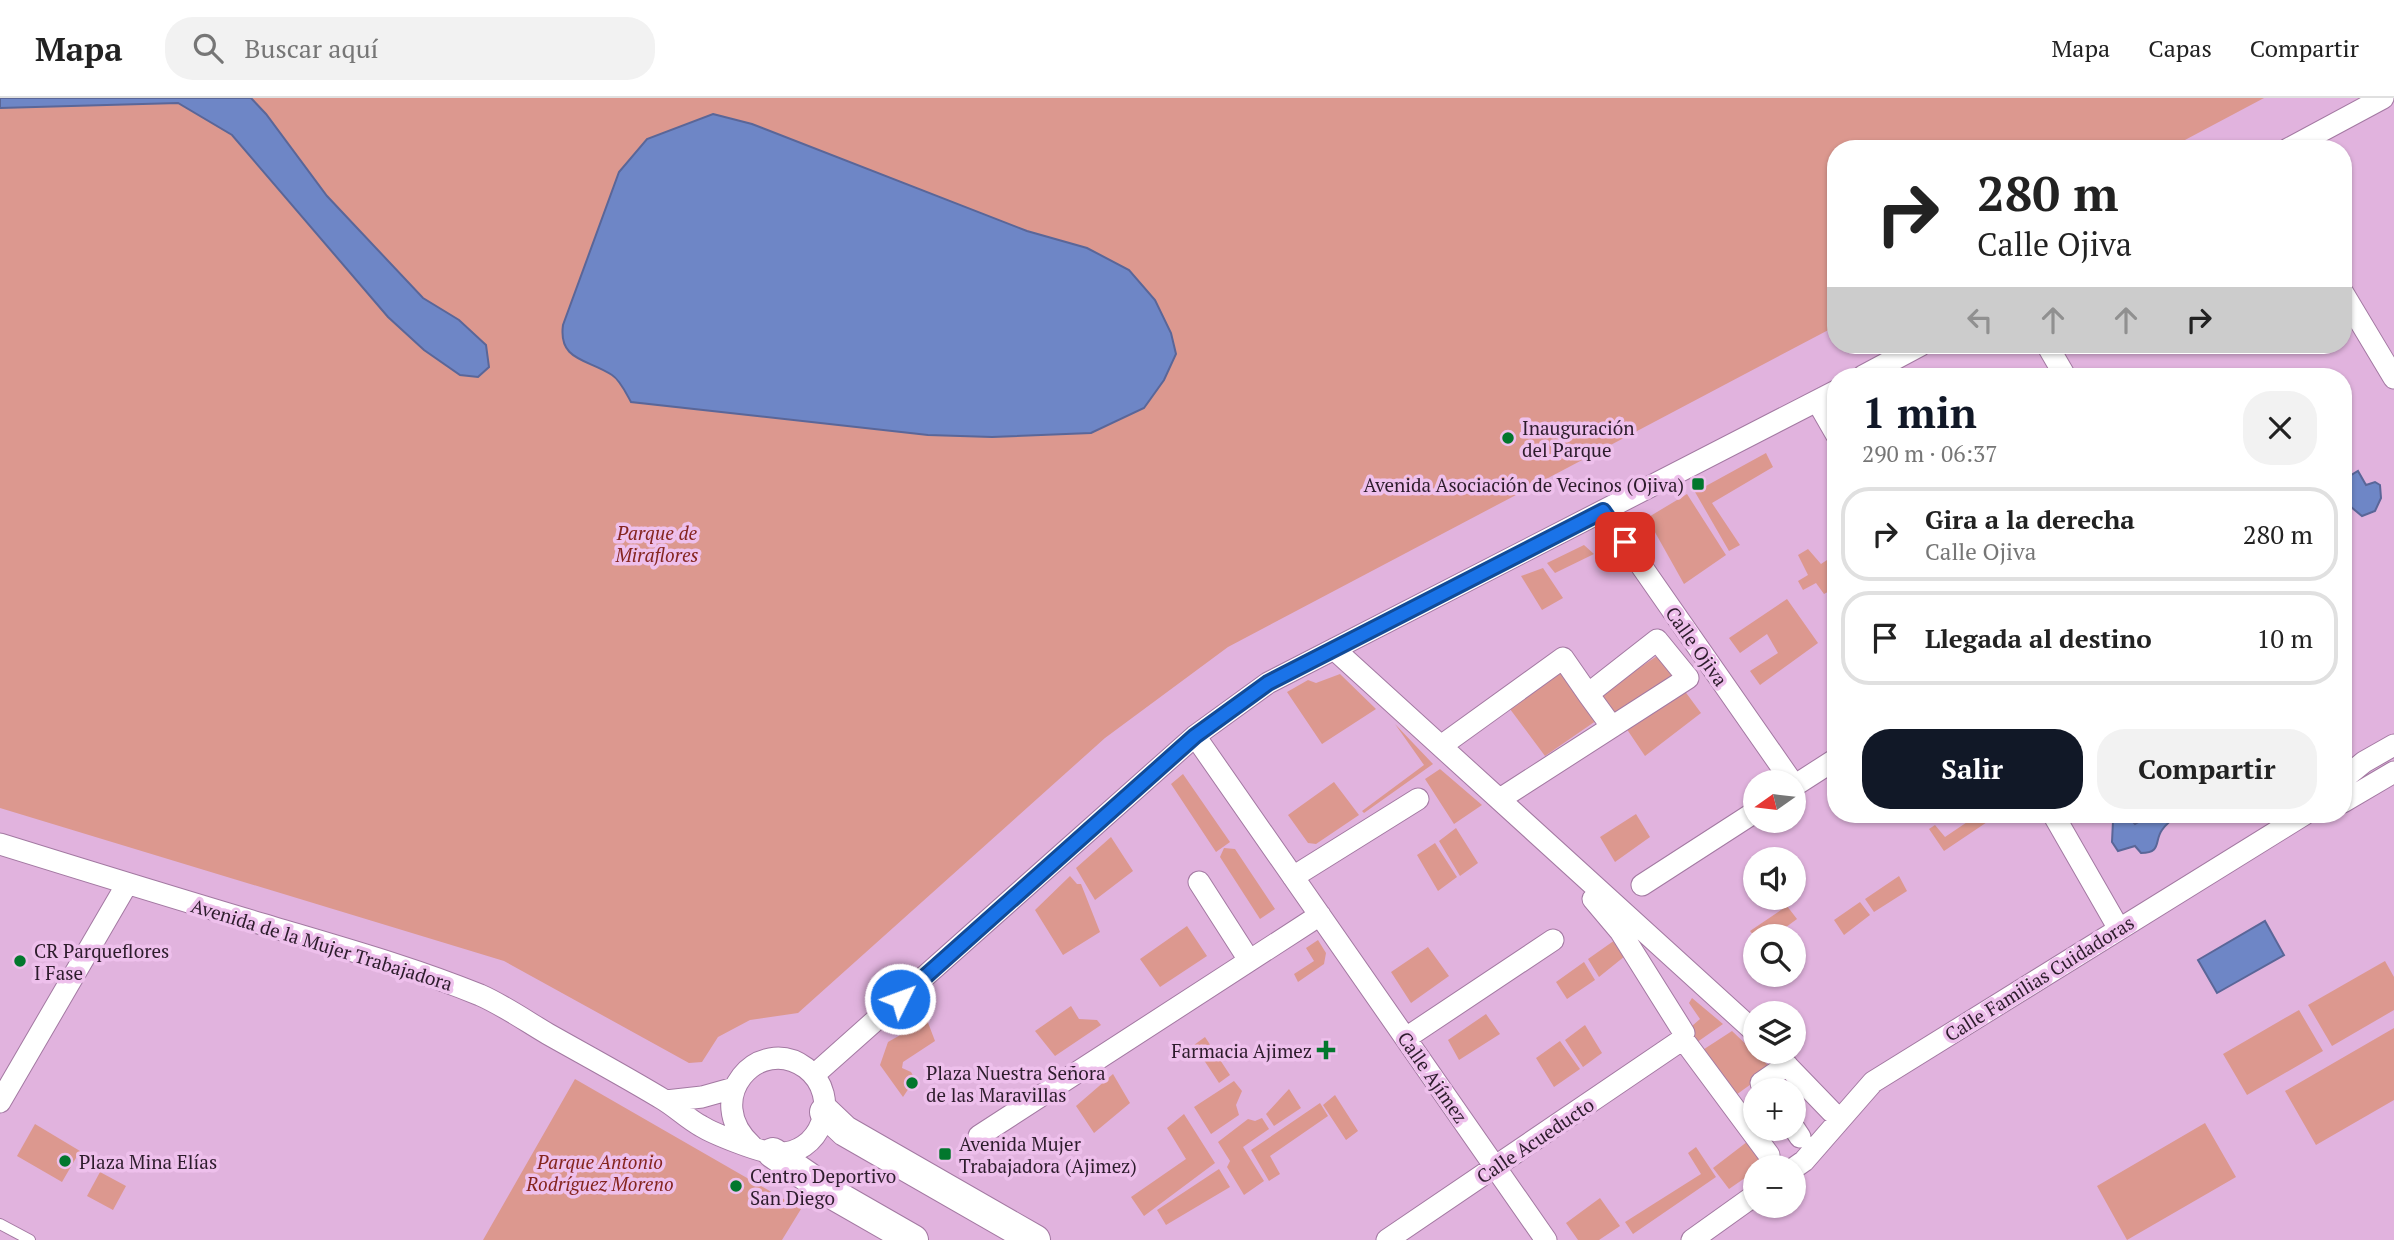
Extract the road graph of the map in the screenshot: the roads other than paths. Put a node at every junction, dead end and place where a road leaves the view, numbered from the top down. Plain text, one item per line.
1 (2383, 98) edge
2 (2305, 140) edge
3 (2352, 308) edge
4 (1905, 354) edge
5 (1878, 368) edge
6 (2394, 378) edge
7 (1826, 396) edge
8 (1603, 511) junction
9 (1334, 649) junction
10 (1588, 694) junction
11 (1612, 727) junction
12 (1195, 736) junction
13 (2394, 744) edge
14 (1441, 746) junction
15 (1827, 764) edge
16 (1783, 770) edge
17 (2352, 772) edge
18 (2394, 772) edge
19 (1806, 777) edge
20 (2352, 797) edge
21 (1418, 799) dead end
22 (1500, 799) junction
23 (1743, 819) edge
24 (2058, 823) edge
25 (2290, 823) edge
26 (0, 844) edge
27 (1293, 877) junction
28 (1589, 880) junction
29 (1199, 882) dead end
30 (127, 884) junction
31 (1642, 886) dead end
32 (1320, 915) junction
33 (2119, 929) junction
34 (1553, 940) dead end
35 (1249, 960) junction
36 (1743, 1021) edge
37 (1684, 1036) junction
38 (1406, 1038) junction
39 (1787, 1064) edge
40 (814, 1076) junction
41 (734, 1088) junction
42 (1743, 1096) edge
43 (1738, 1098) dead end
44 (666, 1101) junction
45 (0, 1102) edge
46 (825, 1112) junction
47 (1832, 1112) dead end
48 (979, 1136) dead end
49 (763, 1150) junction
50 (1769, 1154) dead end
51 (1806, 1159) edge
52 (1495, 1167) junction
53 (1743, 1204) edge
54 (0, 1224) edge
55 (30, 1240) edge
56 (913, 1240) edge
57 (1035, 1240) edge
58 (1387, 1240) edge
59 (1546, 1240) edge
60 (1692, 1240) edge

1 - 2 street
3 - 6 street
4 - 5 street
7 - 8 street
8 - 9 street
8 - 16 street, Calle Ojiva
9 - 12 street
9 - 14 street
10 - 11 street
10 - 11 street
10 - 14 street
11 - 22 street
12 - 27 street, Calle Ajímez
12 - 40 street
13 - 17 street
14 - 22 street
15 - 19 street
18 - 20 street
21 - 27 street
22 - 28 street
23 - 31 street
24 - 33 street
25 - 33 street, Calle Familias Cuidadoras
26 - 30 street, Avenida de la Mujer Trabajadora
27 - 32 street, Calle Ajímez
28 - 36 street
28 - 37 street
29 - 35 street
30 - 44 street, Avenida de la Mujer Trabajadora
30 - 45 street
32 - 35 street
32 - 38 street, Calle Ajímez
33 - 51 street, Calle Familias Cuidadoras
34 - 38 street
35 - 48 street
37 - 50 street
37 - 52 street, Calle Acueducto
38 - 52 street, Calle Ajímez
39 - 47 street
40 - 41 street
40 - 46 street
41 - 44 street
41 - 49 street
42 - 43 street
44 - 49 street, Avenida de la Mujer Trabajadora
46 - 49 street
46 - 57 street
49 - 56 street, Avenida de la Mujer Trabajadora
52 - 58 street, Calle Acueducto
52 - 59 street, Calle Ajímez
53 - 60 street
54 - 55 lane

